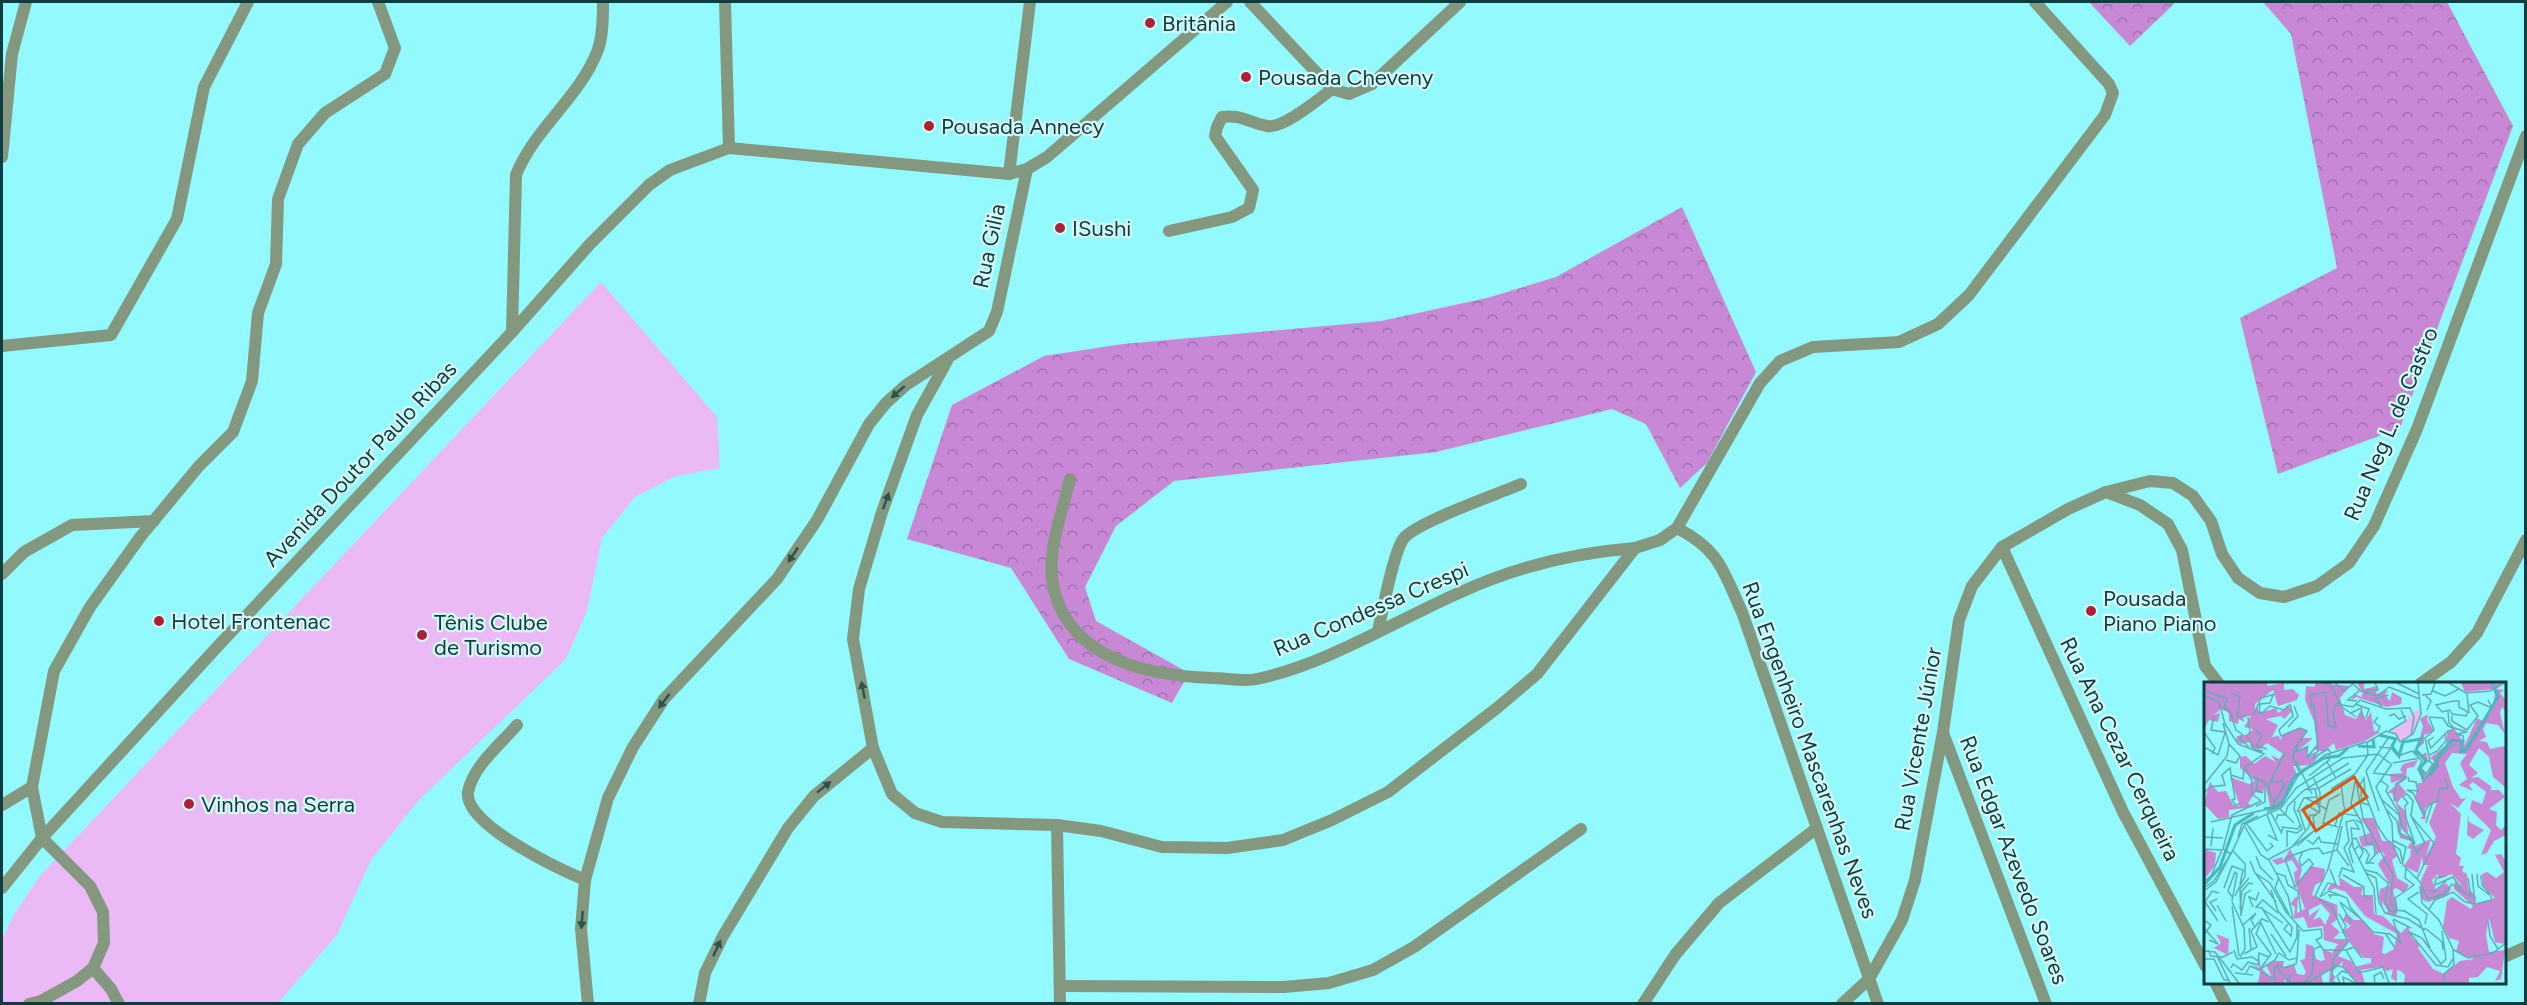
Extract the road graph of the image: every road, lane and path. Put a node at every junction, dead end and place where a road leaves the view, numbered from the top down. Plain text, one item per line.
1 (26, 2) edge
2 (248, 2) edge
3 (378, 2) edge
4 (603, 2) edge
5 (725, 2) edge
6 (1030, 2) edge
7 (1227, 2) edge
8 (1250, 2) edge
9 (1460, 2) edge
10 (2035, 2) edge
11 (1332, 90) junction
12 (2526, 136) edge
13 (729, 148) junction
14 (2, 157) edge
15 (1027, 169) junction
16 (1009, 174) junction
17 (1169, 231) dead end
18 (512, 332) junction
19 (2, 346) edge
20 (947, 361) junction
21 (1070, 479) dead end
22 (1521, 484) dead end
23 (2106, 492) junction
24 (2068, 509) joint
25 (154, 521) junction
26 (1677, 528) junction
27 (2526, 540) edge
28 (2002, 547) junction
29 (1635, 548) junction
30 (2, 574) edge
31 (1378, 631) junction
32 (2217, 682) edge
33 (2423, 682) edge
34 (518, 725) dead end
35 (1943, 732) junction
36 (873, 748) junction
37 (32, 787) junction
38 (2, 805) edge
39 (1057, 825) junction
40 (1817, 828) junction
41 (1581, 829) dead end
42 (42, 838) junction
43 (585, 880) junction
44 (2, 888) edge
45 (2526, 947) edge
46 (2506, 957) edge
47 (2204, 963) edge
48 (93, 968) junction
49 (1869, 979) junction
50 (2216, 984) edge
51 (1060, 986) junction
52 (29, 1004) edge
53 (119, 1004) edge
54 (588, 1004) edge
55 (699, 1004) edge
56 (1060, 1004) edge
57 (1643, 1004) edge
58 (1842, 1004) edge
59 (1878, 1004) edge
60 (2046, 1004) edge
61 (2226, 1004) edge

1 - 14 street
2 - 19 street
3 - 25 street
4 - 18 street
5 - 13 street
6 - 16 street, Rua Gilia
7 - 15 street
8 - 11 street
9 - 11 street
10 - 26 street
11 - 17 street
12 - 23 street, Rua Neg L. de Castro
13 - 16 street
13 - 18 street, Avenida Doutor Paulo Ribas
15 - 16 street
15 - 20 street, Rua Gilia
18 - 42 street, Avenida Doutor Paulo Ribas
36 -> 20 street
20 -> 43 street
21 - 31 street, Rua Condessa Crespi
22 - 31 street
23 - 24 street, Rua Neg L. de Castro
23 - 32 street
24 - 28 street, Rua Vicente Júnior
25 - 30 street
25 - 37 street
26 - 29 street, Rua Condessa Crespi
26 - 40 street, Rua Engenheiro Mascarenhas Neves
27 - 33 street
28 - 35 street, Rua Vicente Júnior
28 - 47 street, Rua Ana Cezar Cerqueira
29 - 31 street, Rua Condessa Crespi
29 - 39 street
34 - 43 street
35 - 49 street, Rua Vicente Júnior
35 - 60 street, Rua Edgar Azevedo Soares
36 - 39 street
55 -> 36 street
37 - 38 street
37 - 42 street
39 - 51 street
40 - 49 street, Rua Engenheiro Mascarenhas Neves
40 - 57 street
41 - 51 street
42 - 44 street, Avenida Doutor Paulo Ribas
42 - 48 street
43 -> 54 street
45 - 46 street
48 - 52 street
48 - 53 street
49 - 58 street, Rua Vicente Júnior
49 - 59 street, Rua Engenheiro Mascarenhas Neves
50 - 61 street
51 - 56 street

